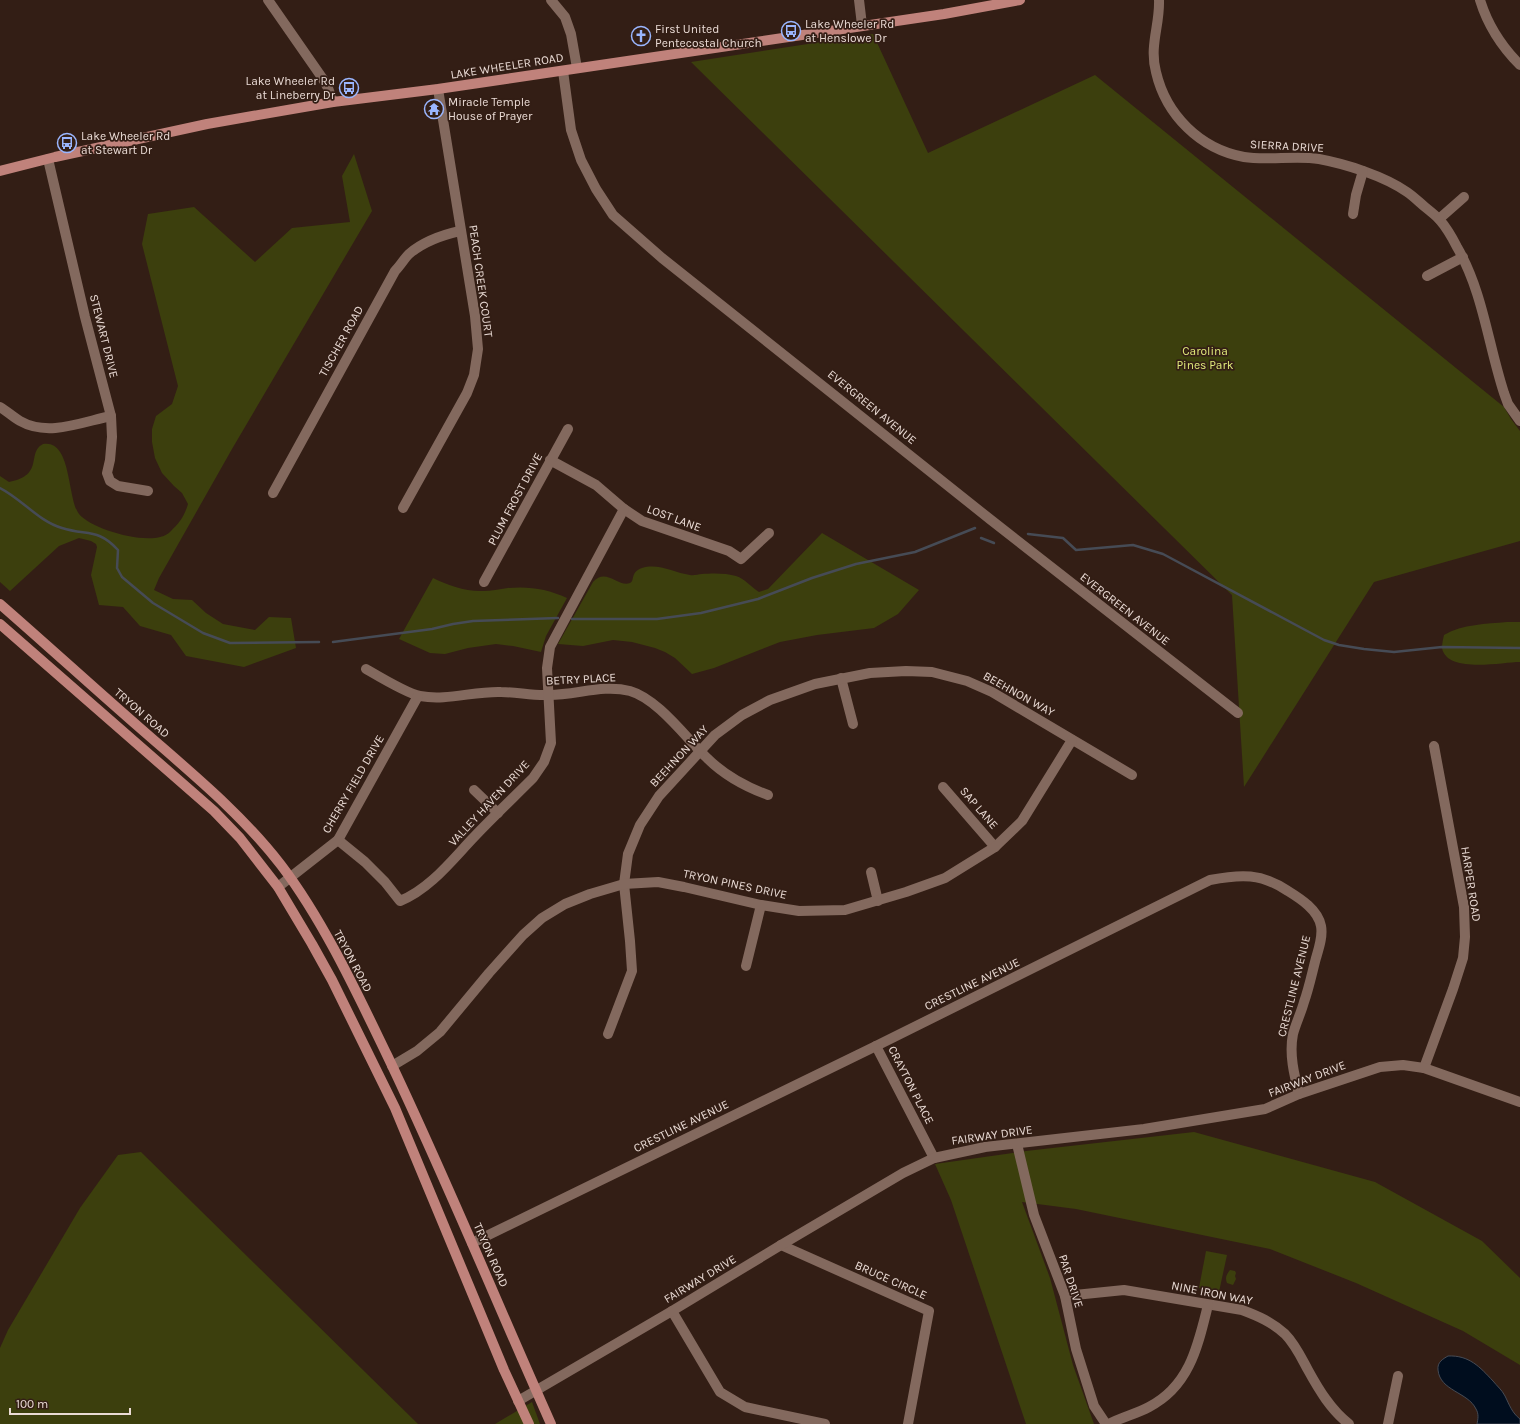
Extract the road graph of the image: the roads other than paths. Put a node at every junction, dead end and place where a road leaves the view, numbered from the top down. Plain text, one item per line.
1 (268, 0) edge
2 (551, 0) edge
3 (859, 0) edge
4 (1020, 0) edge
5 (1158, 0) edge
6 (1480, 0) edge
7 (862, 25) junction
8 (1520, 66) edge
9 (577, 68) junction
10 (563, 71) junction
11 (438, 90) junction
12 (333, 102) junction
13 (48, 159) junction
14 (0, 171) edge
15 (1363, 171) junction
16 (1464, 198) dead end
17 (1353, 214) dead end
18 (1439, 219) junction
19 (460, 230) junction
20 (1463, 257) junction
21 (1427, 276) dead end
22 (0, 407) edge
23 (111, 416) junction
24 (1520, 421) edge
25 (568, 429) dead end
26 (550, 460) junction
27 (148, 491) dead end
28 (273, 493) dead end
29 (403, 508) dead end
30 (624, 509) junction
31 (769, 533) dead end
32 (484, 582) dead end
33 (0, 604) edge
34 (0, 624) edge
35 (366, 669) dead end
36 (841, 678) junction
37 (549, 695) junction
38 (418, 696) junction
39 (1238, 713) dead end
40 (853, 724) dead end
41 (1072, 740) junction
42 (1434, 746) dead end
43 (699, 750) junction
44 (1132, 775) dead end
45 (943, 787) dead end
46 (474, 790) dead end
47 (768, 795) dead end
48 (498, 813) junction
49 (338, 840) junction
50 (995, 847) junction
51 (871, 872) dead end
52 (290, 878) junction
53 (624, 884) junction
54 (278, 887) junction
55 (878, 901) junction
56 (761, 905) junction
57 (746, 966) dead end
58 (608, 1034) dead end
59 (876, 1046) junction
60 (392, 1066) junction
61 (1424, 1068) junction
62 (1299, 1094) junction
63 (1520, 1102) edge
64 (1017, 1144) junction
65 (934, 1158) junction
66 (472, 1243) junction
67 (781, 1245) junction
68 (1065, 1296) junction
69 (1208, 1304) junction
70 (672, 1311) junction
71 (1398, 1376) dead end
72 (536, 1391) junction
73 (518, 1401) junction
74 (529, 1424) edge
75 (551, 1424) edge
76 (825, 1424) edge
77 (908, 1424) edge
78 (1106, 1424) edge
79 (1109, 1424) edge
80 (1349, 1424) edge
81 (1388, 1424) edge

1 - 12 street
2 - 9 street
3 - 7 street
4 - 7 main road, LAKE WHEELER ROAD
5 - 15 street, SIERRA DRIVE
6 - 8 street
7 - 9 main road, LAKE WHEELER ROAD
9 - 10 main road, LAKE WHEELER ROAD
10 - 11 main road, LAKE WHEELER ROAD
10 - 39 street, EVERGREEN AVENUE
11 - 12 main road, LAKE WHEELER ROAD
11 - 19 street, PEACH CREEK COURT
12 - 13 main road, LAKE WHEELER ROAD
13 - 14 main road, LAKE WHEELER ROAD
13 - 23 street, STEWART DRIVE
15 - 17 street
15 - 18 street, SIERRA DRIVE
16 - 18 street
18 - 20 street, SIERRA DRIVE
19 - 28 street, TISCHER ROAD
19 - 29 street, PEACH CREEK COURT
20 - 21 street
20 - 24 street, SIERRA DRIVE
22 - 23 street
23 - 27 street, STEWART DRIVE
25 - 26 street, PLUM FROST DRIVE
26 - 30 street, LOST LANE
26 - 32 street, PLUM FROST DRIVE
30 - 31 street, LOST LANE
30 - 37 street, VALLEY HAVEN DRIVE
33 - 52 main road, TRYON ROAD
34 - 54 main road
35 - 38 street, BETRY PLACE
36 - 40 street
36 - 41 street, BEEHNON WAY
36 - 43 street, BEEHNON WAY
37 - 38 street, BETRY PLACE
37 - 43 street, BETRY PLACE
37 - 48 street, VALLEY HAVEN DRIVE
38 - 49 street, CHERRY FIELD DRIVE
41 - 44 street, BEEHNON WAY
41 - 50 street, TRYON PINES DRIVE
42 - 61 street, HARPER ROAD
43 - 47 street, BETRY PLACE
43 - 53 street, BEEHNON WAY
45 - 50 street, SAP LANE
46 - 48 street
48 - 49 street, VALLEY HAVEN DRIVE
49 - 52 street, CHERRY FIELD DRIVE
50 - 55 street, TRYON PINES DRIVE
51 - 55 street
52 - 54 street, CHERRY FIELD DRIVE
52 - 60 main road, TRYON ROAD
53 - 56 street, TRYON PINES DRIVE
53 - 58 street, BEEHNON WAY
53 - 60 street, TRYON PINES DRIVE
54 - 73 main road
55 - 56 street, TRYON PINES DRIVE
56 - 57 street
59 - 62 street, CRESTLINE AVENUE
59 - 65 street, CRAYTON PLACE
59 - 66 street, CRESTLINE AVENUE
60 - 66 main road, TRYON ROAD
61 - 62 street, FAIRWAY DRIVE
61 - 63 street, FAIRWAY DRIVE
62 - 64 street, FAIRWAY DRIVE
64 - 65 street, FAIRWAY DRIVE
64 - 68 street, PAR DRIVE
65 - 67 street, FAIRWAY DRIVE
66 - 72 main road, TRYON ROAD
67 - 70 street, FAIRWAY DRIVE
67 - 77 street, BRUCE CIRCLE
68 - 69 street, NINE IRON WAY
68 - 78 street, PAR DRIVE
69 - 79 street
69 - 80 street, NINE IRON WAY
70 - 72 street, FAIRWAY DRIVE
70 - 76 street
71 - 81 street
72 - 73 street, FAIRWAY DRIVE
72 - 75 main road, TRYON ROAD
73 - 74 main road

